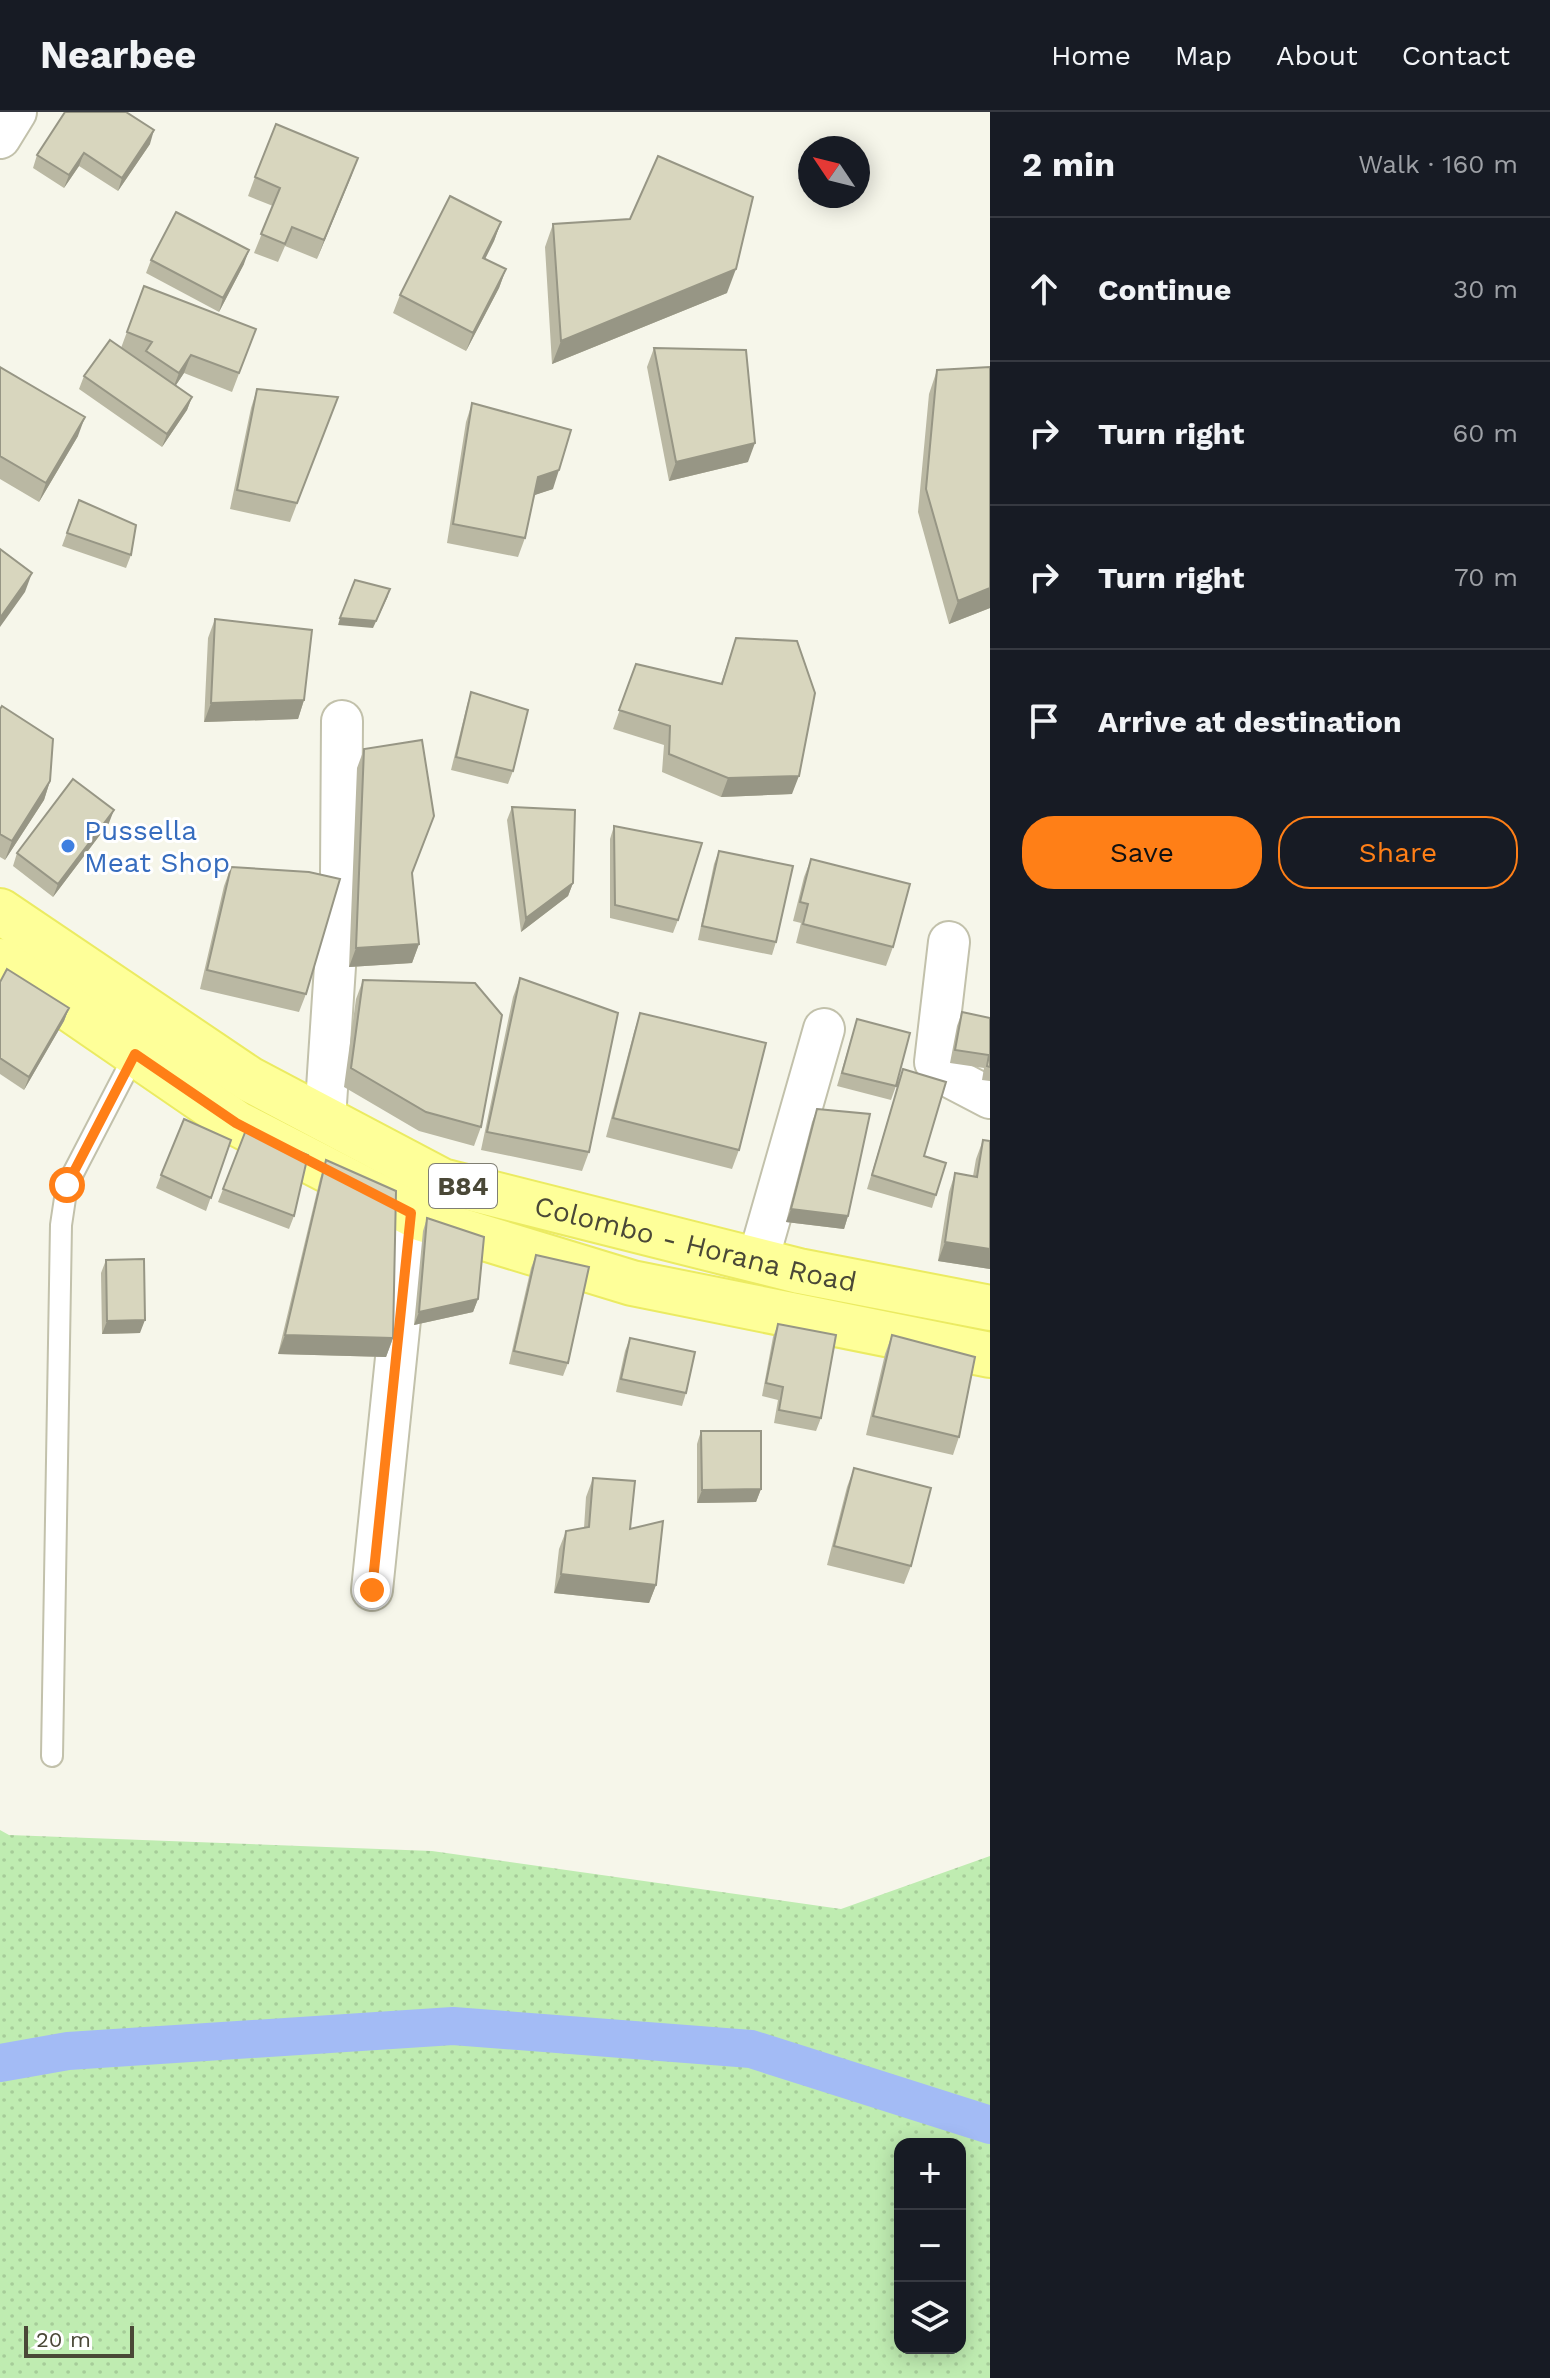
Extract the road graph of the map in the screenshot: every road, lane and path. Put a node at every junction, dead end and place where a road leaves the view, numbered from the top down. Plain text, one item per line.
1 (16, 112) edge
2 (0, 138) edge
3 (342, 721) dead end
4 (0, 911) edge
5 (949, 942) dead end
6 (0, 961) edge
7 (824, 1029) dead end
8 (135, 1054) junction
9 (990, 1098) edge
10 (325, 1119) junction
11 (411, 1213) junction
12 (758, 1260) junction
13 (990, 1308) edge
14 (990, 1355) edge
15 (372, 1590) dead end
16 (52, 1756) dead end

1 - 2 street
3 - 10 street
4 - 10 main road, Colombo - Horana Road / B84
5 - 9 street
6 - 8 main road, Colombo - Horana Road / B84
7 - 12 street
8 - 11 main road, Colombo - Horana Road / B84
8 - 16 lane
10 - 12 main road, Colombo - Horana Road / B84
11 - 14 main road, Colombo - Horana Road / B84
11 - 15 street
12 - 13 main road, Colombo - Horana Road / B84

